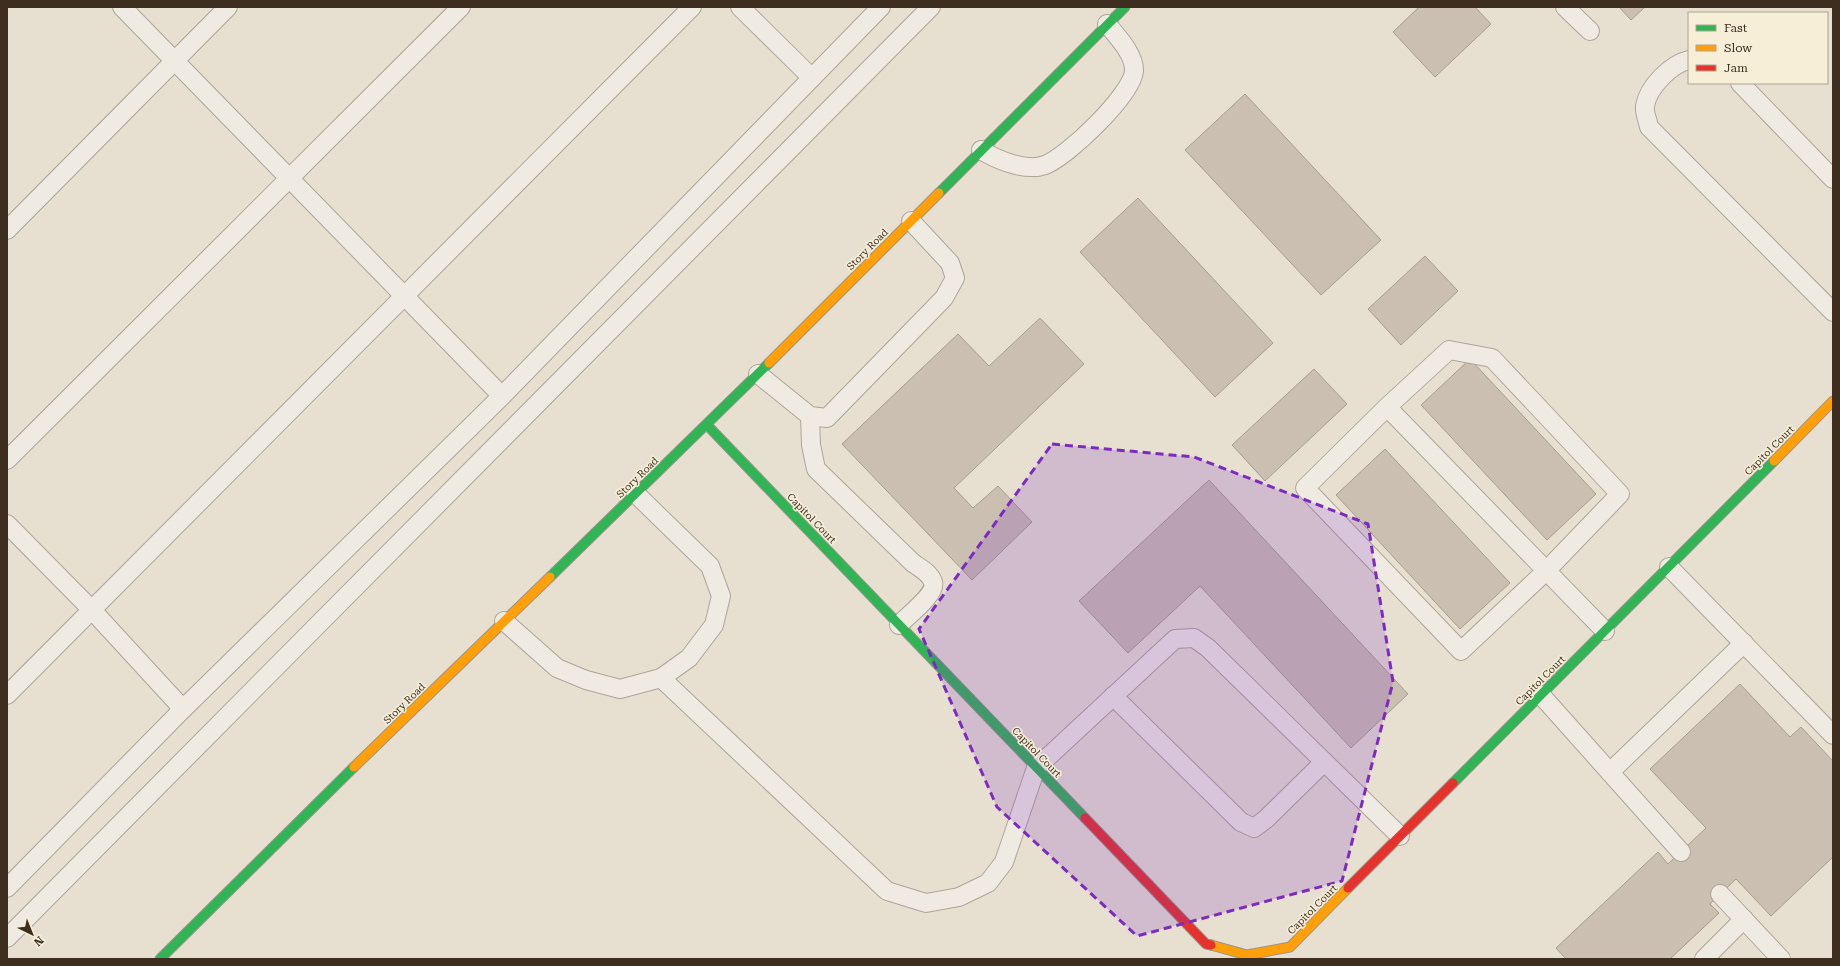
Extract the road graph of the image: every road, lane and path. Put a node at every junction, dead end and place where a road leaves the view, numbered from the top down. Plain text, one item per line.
1 (122, 7) edge
2 (228, 7) edge
3 (461, 7) edge
4 (692, 7) edge
5 (740, 7) edge
6 (881, 7) edge
7 (931, 7) edge
8 (1125, 7) edge
9 (1566, 7) edge
10 (1107, 24) junction
11 (1590, 31) dead end
12 (175, 61) junction
13 (1688, 61) edge
14 (812, 78) junction
15 (1741, 84) edge
16 (981, 150) junction
17 (290, 178) junction
18 (1833, 179) edge
19 (911, 221) junction
20 (7, 230) edge
21 (404, 296) junction
22 (1831, 306) edge
23 (758, 374) junction
24 (502, 396) junction
25 (1833, 401) edge
26 (1387, 406) junction
27 (810, 416) junction
28 (707, 425) junction
29 (7, 460) edge
30 (636, 494) junction
31 (7, 524) edge
32 (1669, 567) junction
33 (1546, 570) junction
34 (92, 610) junction
35 (504, 621) junction
36 (899, 625) junction
37 (1605, 631) junction
38 (1744, 643) junction
39 (661, 678) junction
40 (1541, 695) junction
41 (7, 696) edge
42 (1113, 696) junction
43 (183, 709) junction
44 (1833, 735) edge
45 (1324, 762) junction
46 (1036, 768) junction
47 (1610, 772) junction
48 (1400, 836) junction
49 (1681, 852) dead end
50 (7, 888) edge
51 (1720, 894) dead end
52 (1744, 919) junction
53 (7, 938) edge
54 (160, 959) edge
55 (1704, 959) edge
56 (1781, 959) edge

1 - 12 lane
2 - 12 lane
3 - 17 lane
4 - 21 lane
5 - 14 lane
6 - 14 lane
7 - 53 lane
8 - 10 street, Story Road
9 - 11 lane
10 - 16 street, Story Road
10 - 16 lane
12 - 17 lane
12 - 20 lane
13 - 22 lane
14 - 24 lane
15 - 18 lane
16 - 19 street, Story Road
17 - 21 lane
17 - 29 lane
19 - 23 street, Story Road
19 - 27 lane
21 - 24 lane
21 - 34 lane
23 - 27 lane
23 - 28 street, Story Road
24 - 43 lane
25 - 32 street, Capitol Court
26 - 33 lane
26 - 33 lane
26 - 33 lane
27 - 36 lane
28 - 30 street, Story Road
28 - 36 street, Capitol Court
30 - 35 street, Story Road
30 - 39 lane
31 - 34 lane
32 - 37 street, Capitol Court
32 - 38 lane
33 - 37 lane
34 - 41 lane
34 - 43 lane
35 - 39 lane
35 - 54 street, Story Road
36 - 46 street, Capitol Court
37 - 40 street, Capitol Court
38 - 44 lane
38 - 47 lane
39 - 46 lane
40 - 47 lane
40 - 48 street, Capitol Court
42 - 45 lane
42 - 45 lane
42 - 46 lane
43 - 50 lane
45 - 48 lane
46 - 48 street, Capitol Court
47 - 49 lane
51 - 52 lane
52 - 55 lane
52 - 56 lane

